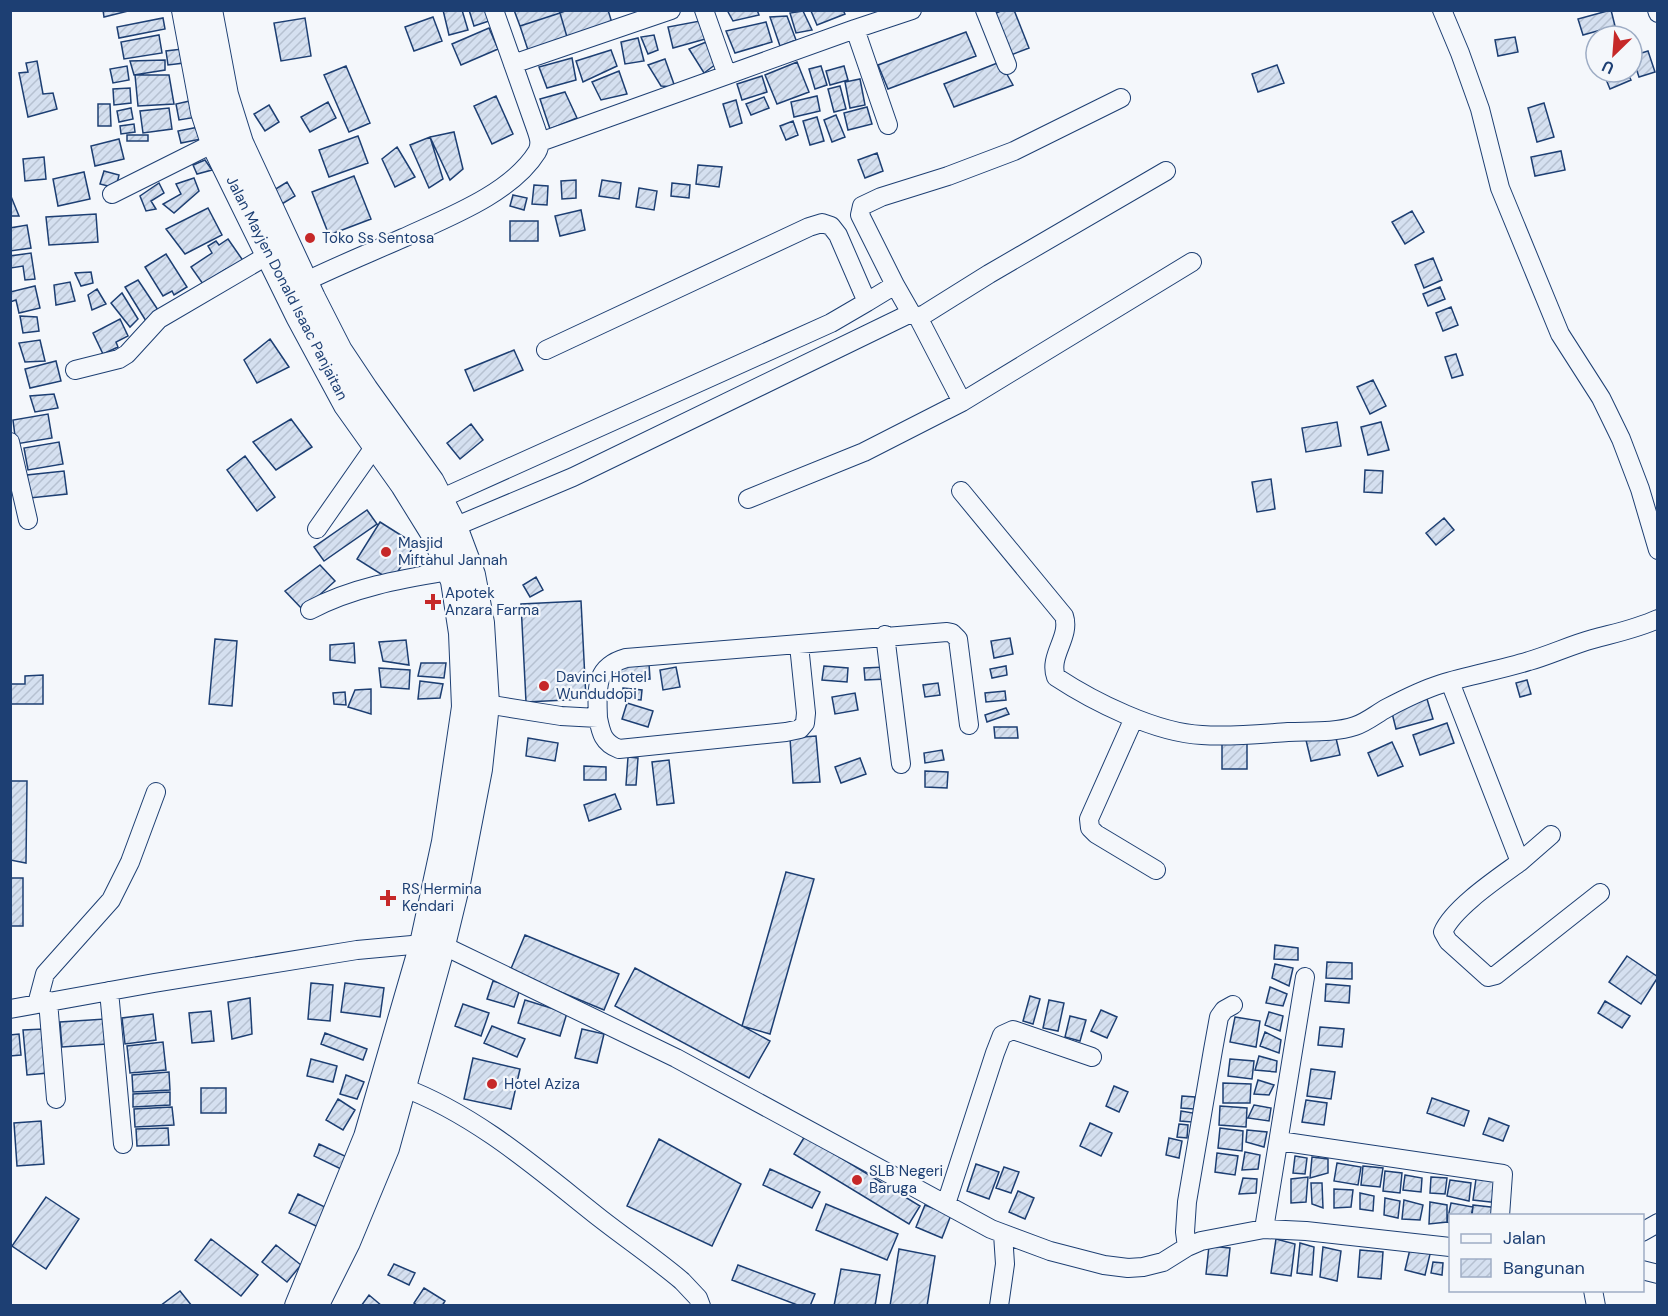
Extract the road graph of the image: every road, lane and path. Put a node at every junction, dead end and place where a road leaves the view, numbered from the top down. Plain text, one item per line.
1 (185, 10) edge
2 (209, 10) edge
3 (494, 10) edge
4 (671, 10) edge
5 (704, 10) edge
6 (985, 10) edge
7 (1442, 10) edge
8 (913, 11) edge
9 (855, 29) junction
10 (513, 64) junction
11 (1006, 65) dead end
12 (727, 75) junction
13 (1121, 98) dead end
14 (888, 124) dead end
15 (540, 142) junction
16 (214, 143) junction
17 (1166, 171) dead end
18 (112, 194) dead end
19 (861, 211) junction
20 (831, 226) junction
21 (270, 254) junction
22 (1192, 262) dead end
23 (296, 285) junction
24 (895, 285) junction
25 (867, 302) junction
26 (914, 315) junction
27 (546, 350) dead end
28 (75, 370) dead end
29 (962, 402) junction
30 (10, 442) edge
31 (375, 446) junction
32 (961, 491) dead end
33 (440, 499) junction
34 (748, 499) dead end
35 (28, 520) dead end
36 (454, 527) junction
37 (317, 529) dead end
38 (1658, 550) edge
39 (449, 571) junction
40 (310, 610) dead end
41 (1658, 619) edge
42 (885, 635) junction
43 (799, 645) junction
44 (1450, 682) junction
45 (486, 704) junction
46 (598, 718) junction
47 (1134, 718) junction
48 (969, 725) dead end
49 (901, 764) dead end
50 (156, 792) dead end
51 (1551, 835) dead end
52 (1520, 862) junction
53 (1156, 870) dead end
54 (1600, 893) dead end
55 (433, 945) junction
56 (1305, 977) dead end
57 (109, 991) junction
58 (42, 1003) junction
59 (1233, 1005) dead end
60 (10, 1009) edge
61 (1092, 1057) dead end
62 (402, 1087) junction
63 (56, 1100) dead end
64 (1279, 1141) junction
65 (123, 1144) dead end
66 (946, 1204) junction
67 (1500, 1214) edge
68 (1658, 1223) edge
69 (1264, 1229) junction
70 (1644, 1231) edge
71 (1003, 1234) junction
72 (1187, 1247) junction
73 (1449, 1247) edge
74 (298, 1305) edge
75 (315, 1305) edge
76 (701, 1305) edge
77 (999, 1305) edge

1 - 16 highway, Jalan Mayjen Donald Isaac Panjaitan
2 - 23 highway, Jalan Mayjen Donald Isaac Panjaitan
3 - 10 street
4 - 10 street
5 - 12 street
6 - 11 street
7 - 38 street
8 - 9 street
9 - 12 street
9 - 14 street
10 - 15 street
12 - 15 street
13 - 19 street
15 - 23 street
16 - 18 street
16 - 21 highway, Jalan Mayjen Donald Isaac Panjaitan
17 - 26 street
19 - 20 street
19 - 24 street
20 - 25 street
20 - 27 street
21 - 23 highway, Jalan Mayjen Donald Isaac Panjaitan
21 - 28 street
22 - 29 street
23 - 31 highway, Jalan Mayjen Donald Isaac Panjaitan
23 - 33 highway, Jalan Mayjen Donald Isaac Panjaitan
24 - 25 street
24 - 26 street
25 - 33 street
26 - 29 street
26 - 36 street
29 - 34 street
30 - 35 street
31 - 37 street
31 - 39 highway, Jalan Mayjen Donald Isaac Panjaitan
32 - 47 street
33 - 36 highway, Jalan Mayjen Donald Isaac Panjaitan
36 - 45 highway, Jalan Mayjen Donald Isaac Panjaitan
39 - 40 street
39 - 55 highway, Jalan Mayjen Donald Isaac Panjaitan
41 - 44 street
42 - 43 street
42 - 48 street
42 - 49 street
43 - 46 street
43 - 46 street
44 - 47 street
44 - 52 street
45 - 46 street
45 - 55 highway, Jalan Mayjen Donald Isaac Panjaitan
47 - 53 street
50 - 58 street
51 - 52 street
52 - 54 street
55 - 57 street
55 - 62 highway, Jalan Mayjen Donald Isaac Panjaitan
55 - 66 street
55 - 74 highway, Jalan Mayjen Donald Isaac Panjaitan
56 - 64 street
57 - 58 street
57 - 65 street
58 - 60 street
58 - 63 street
59 - 72 street
61 - 66 street
62 - 75 highway, Jalan Mayjen Donald Isaac Panjaitan
62 - 76 street
64 - 67 street
64 - 69 street
66 - 71 street
68 - 70 street
69 - 72 street
69 - 73 street
71 - 72 street
71 - 77 street

